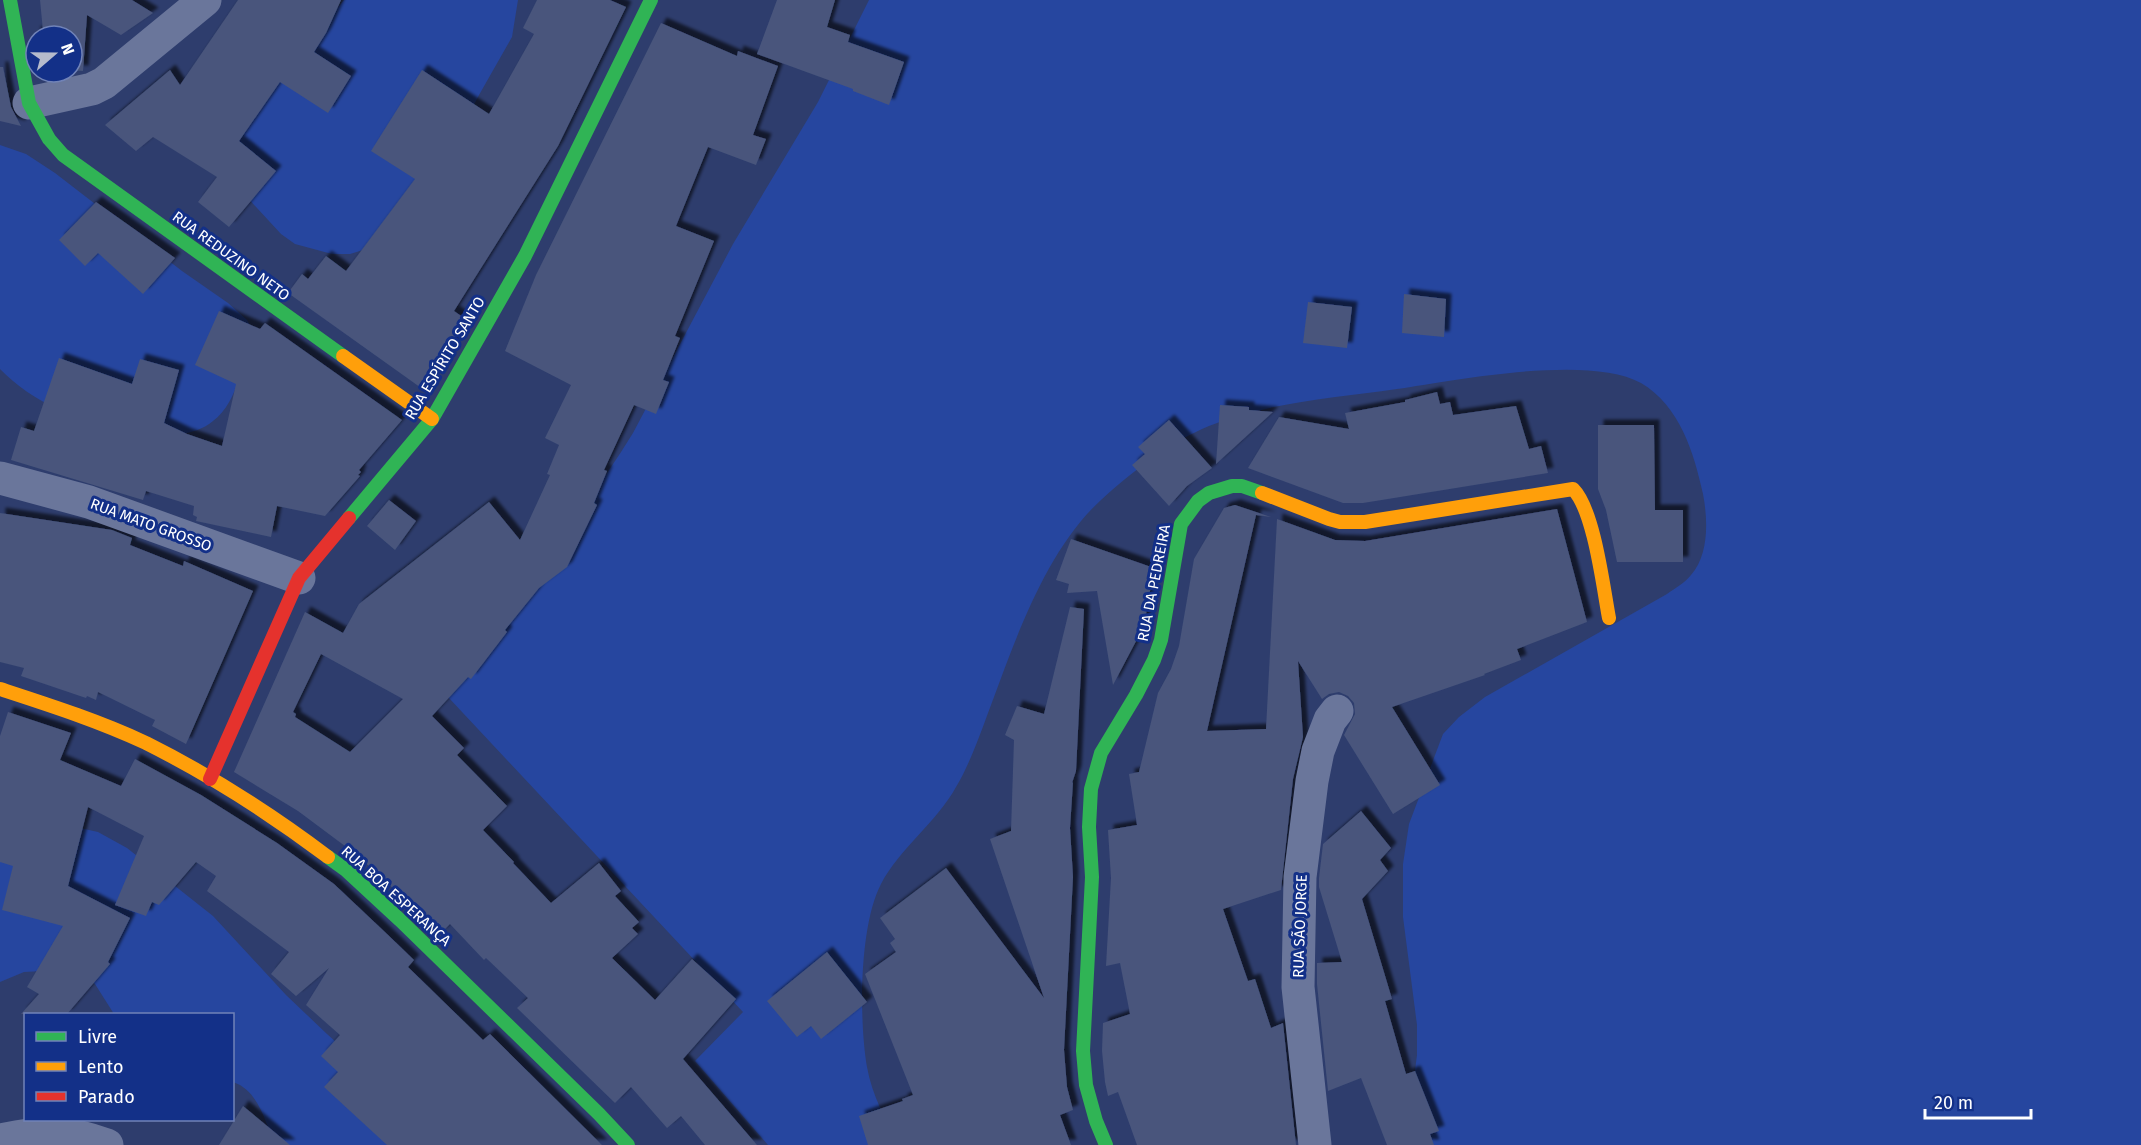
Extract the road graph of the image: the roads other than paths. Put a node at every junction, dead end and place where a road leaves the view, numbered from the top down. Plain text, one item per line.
1 (10, 0) edge
2 (205, 0) edge
3 (651, 0) edge
4 (29, 103) junction
5 (432, 419) junction
6 (0, 478) edge
7 (299, 578) junction
8 (1609, 618) dead end
9 (0, 689) edge
10 (1337, 711) dead end
11 (210, 779) junction
12 (0, 1140) edge
13 (107, 1145) edge
14 (628, 1145) edge
15 (1106, 1145) edge
16 (1315, 1145) edge

1 - 4 street, RUA REDUZINO NETO
2 - 4 street
3 - 5 street, RUA ESPÍRITO SANTO
4 - 5 street, RUA REDUZINO NETO
5 - 7 street, RUA ESPÍRITO SANTO
6 - 7 street, RUA MATO GROSSO
7 - 11 street, RUA ESPÍRITO SANTO
8 - 15 street, RUA DA PEDREIRA
9 - 11 street, RUA BOA ESPERANÇA
10 - 16 street, RUA SÃO JORGE
11 - 14 street, RUA BOA ESPERANÇA
12 - 13 street

